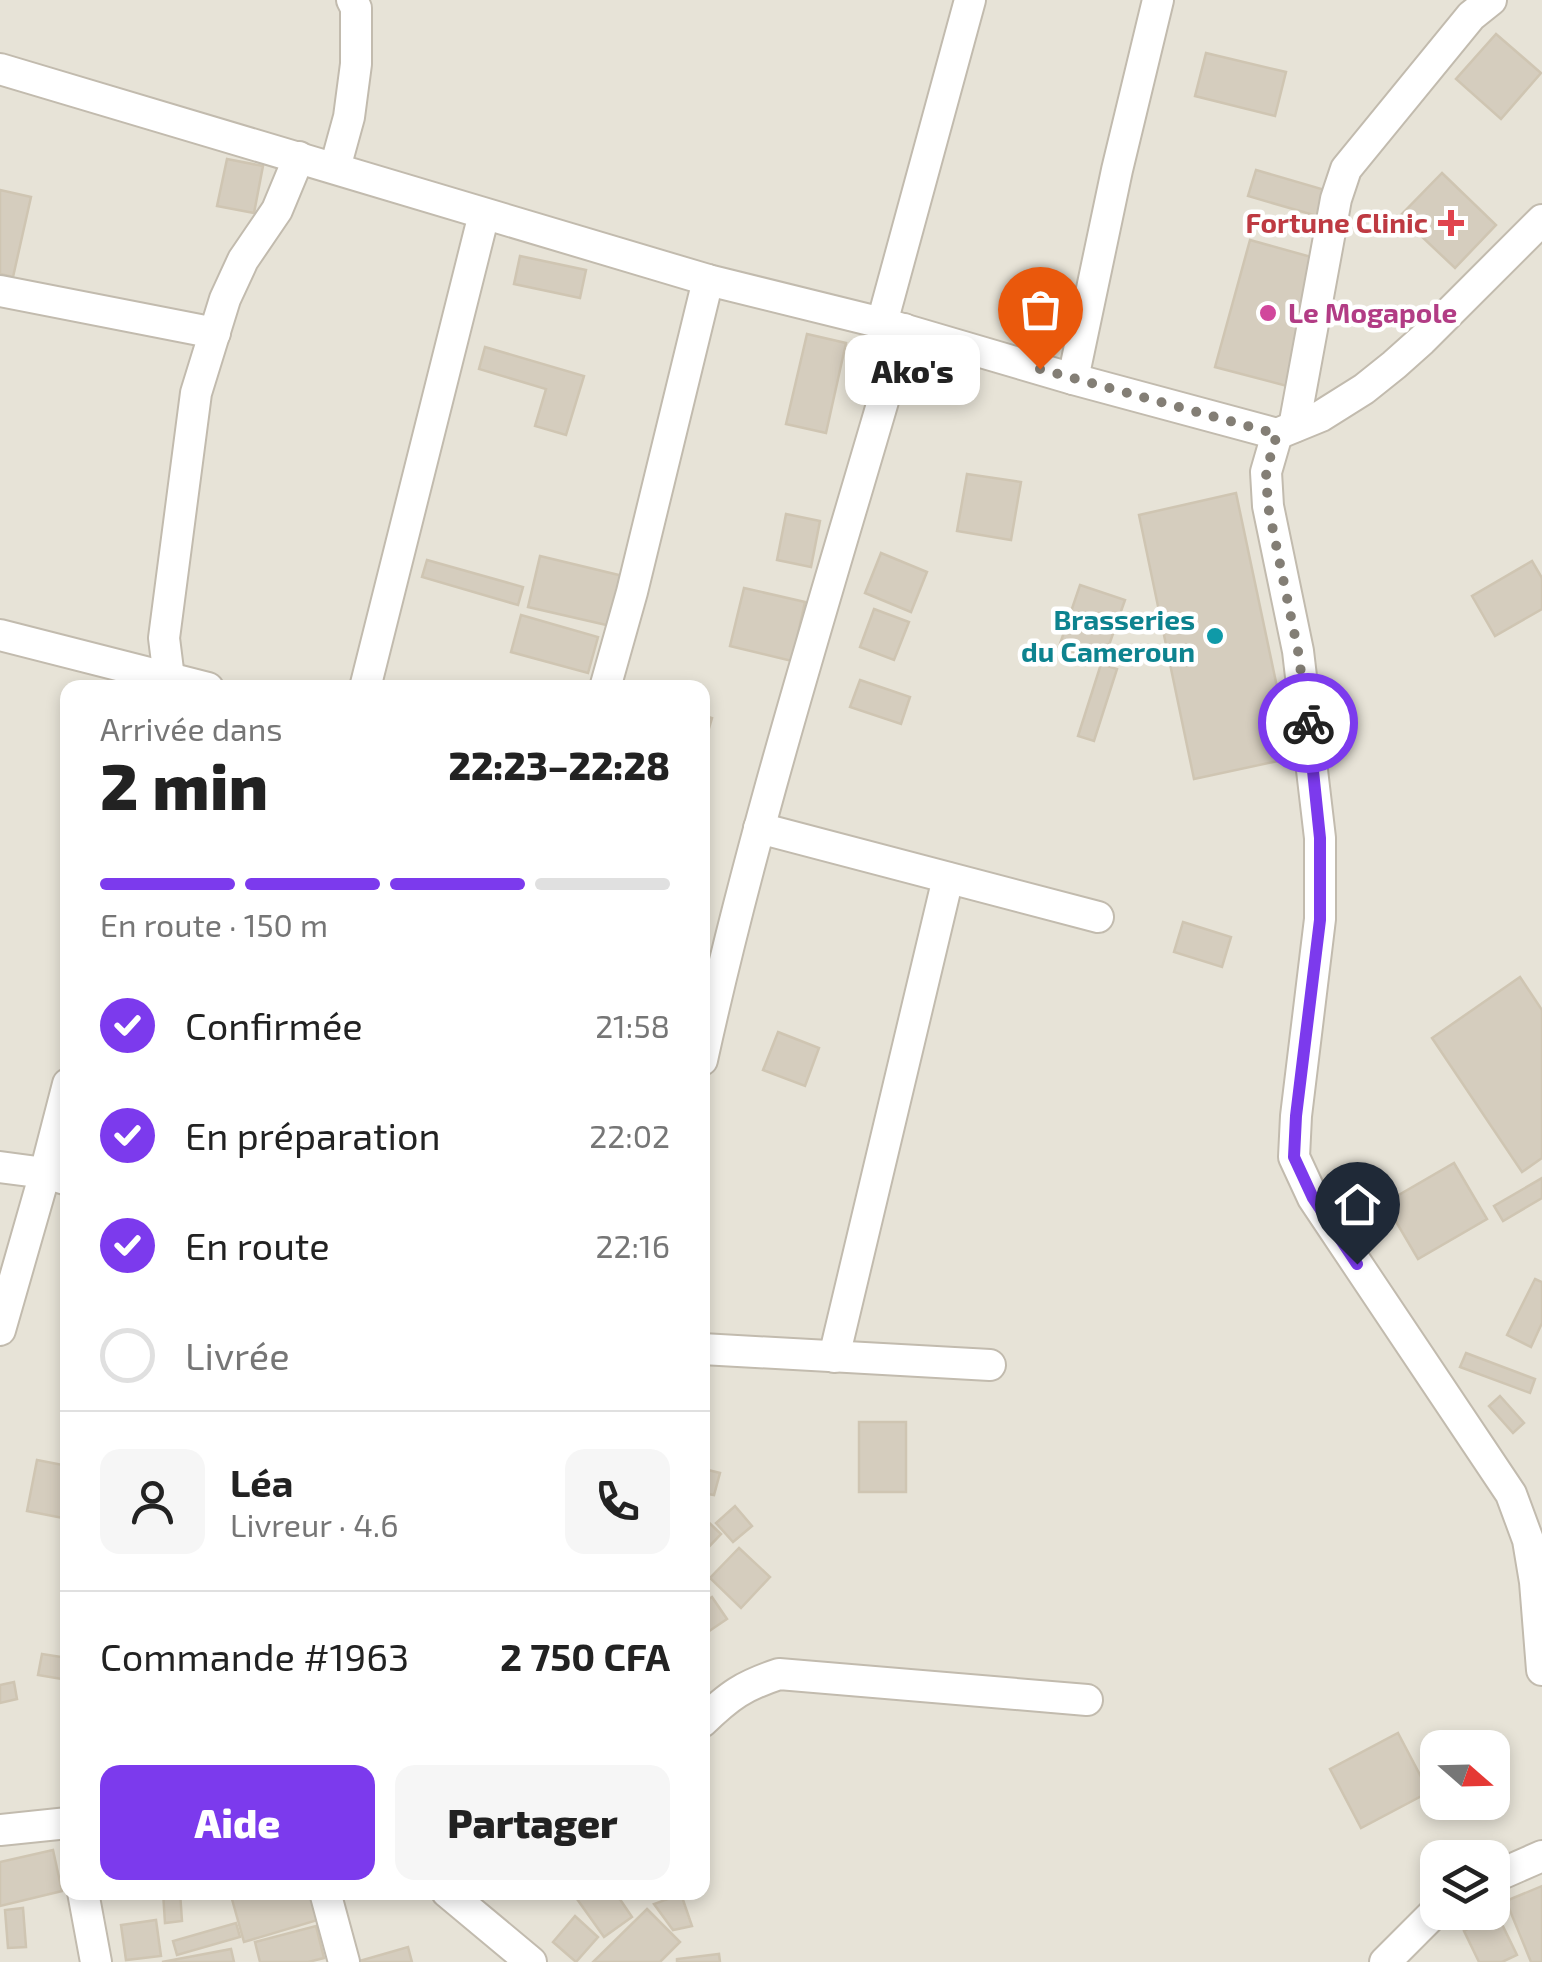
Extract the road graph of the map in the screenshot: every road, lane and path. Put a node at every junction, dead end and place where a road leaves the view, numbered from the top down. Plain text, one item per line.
1 (352, 0) edge
2 (970, 0) edge
3 (1158, 0) edge
4 (1492, 0) edge
5 (0, 69) edge
6 (299, 157) junction
7 (335, 168) junction
8 (484, 214) junction
9 (1542, 220) edge
10 (708, 280) junction
11 (0, 291) edge
12 (893, 326) junction
13 (215, 333) junction
14 (1073, 379) junction
15 (1285, 430) junction
16 (0, 635) edge
17 (158, 680) edge
18 (168, 680) edge
19 (367, 680) edge
20 (608, 680) edge
21 (759, 828) junction
22 (948, 878) junction
23 (1098, 917) dead end
24 (710, 1025) edge
25 (60, 1146) edge
26 (0, 1167) edge
27 (56, 1177) edge
28 (0, 1330) edge
29 (710, 1349) edge
30 (834, 1356) junction
31 (990, 1365) dead end
32 (1542, 1670) edge
33 (1087, 1700) dead end
34 (710, 1715) edge
35 (60, 1824) edge
36 (0, 1830) edge
37 (1542, 1856) edge
38 (1510, 1870) edge
39 (84, 1900) edge
40 (327, 1900) edge
41 (454, 1900) edge
42 (1420, 1927) edge
43 (498, 1948) edge
44 (96, 1962) edge
45 (344, 1962) edge
46 (531, 1962) edge
47 (1385, 1962) edge

1 - 7 street
2 - 12 street
3 - 14 street
4 - 15 street
5 - 6 street
6 - 7 street
6 - 13 street
7 - 8 street
8 - 10 street
8 - 19 street
9 - 15 street
10 - 12 street
10 - 20 street
11 - 13 street
12 - 14 street
12 - 21 street
13 - 18 street
14 - 15 street
15 - 32 street
16 - 17 street
21 - 22 street
21 - 24 street
22 - 23 street
22 - 30 street
25 - 27 street
26 - 27 street
27 - 28 street
29 - 30 street
30 - 31 street
33 - 34 street
35 - 36 street
37 - 38 street
39 - 44 street
40 - 45 street
41 - 43 street
42 - 47 street
43 - 46 street

